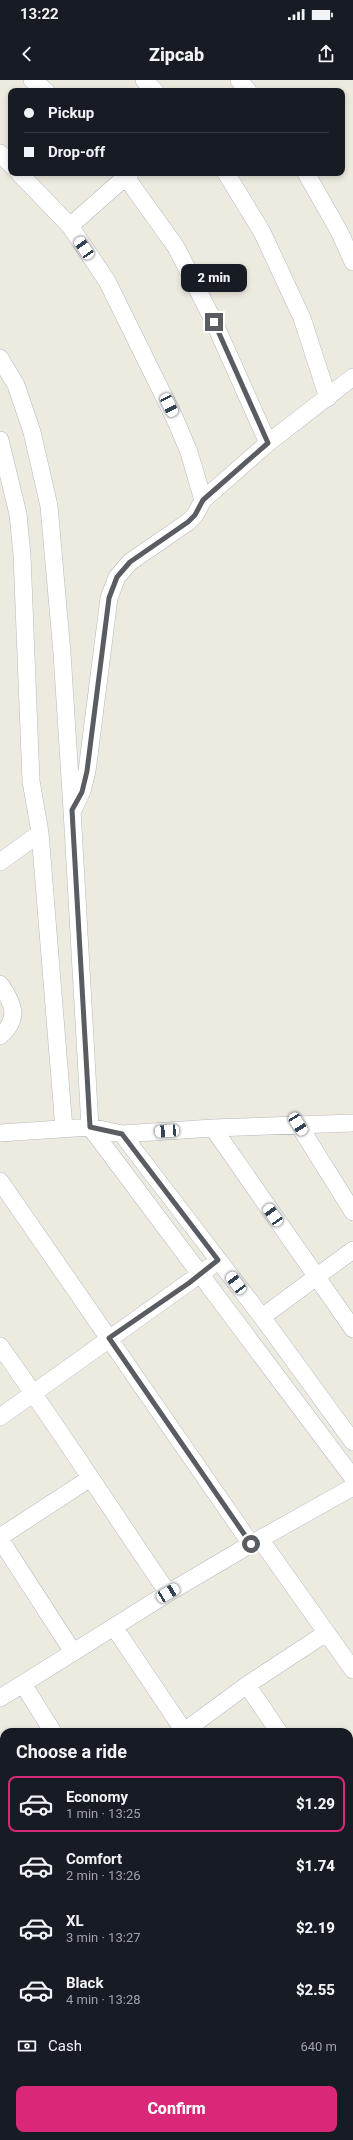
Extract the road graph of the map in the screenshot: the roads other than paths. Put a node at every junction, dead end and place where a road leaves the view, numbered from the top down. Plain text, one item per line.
1 (32, 80) edge
2 (144, 80) edge
3 (239, 80) edge
4 (42, 88) edge
5 (152, 88) edge
6 (246, 88) edge
7 (0, 153) edge
8 (8, 162) edge
9 (22, 176) edge
10 (125, 176) edge
11 (128, 176) edge
12 (228, 176) edge
13 (308, 176) edge
14 (70, 226) junction
15 (353, 262) edge
16 (0, 358) edge
17 (351, 383) edge
18 (328, 398) junction
19 (0, 440) edge
20 (268, 443) junction
21 (203, 500) junction
22 (72, 810) junction
23 (40, 833) junction
24 (0, 862) edge
25 (0, 984) edge
26 (0, 1036) edge
27 (353, 1123) edge
28 (298, 1124) junction
29 (90, 1127) junction
30 (212, 1128) junction
31 (64, 1129) junction
32 (0, 1133) edge
33 (122, 1134) junction
34 (0, 1181) edge
35 (353, 1212) edge
36 (353, 1250) edge
37 (218, 1260) junction
38 (201, 1274) junction
39 (316, 1277) junction
40 (262, 1317) junction
41 (353, 1329) edge
42 (109, 1338) junction
43 (0, 1346) edge
44 (34, 1393) junction
45 (0, 1417) edge
46 (353, 1442) edge
47 (346, 1456) edge
48 (353, 1478) edge
49 (89, 1479) junction
50 (353, 1487) edge
51 (0, 1538) edge
52 (255, 1541) junction
53 (168, 1593) junction
54 (114, 1627) junction
55 (326, 1633) junction
56 (73, 1652) junction
57 (353, 1670) edge
58 (23, 1684) junction
59 (247, 1685) junction
60 (0, 1698) edge
61 (50, 1728) edge
62 (181, 1728) edge
63 (187, 1728) edge
64 (276, 1728) edge

1 - 4 street
2 - 5 street
3 - 6 street
7 - 8 street
9 - 14 street
10 - 14 street
11 - 20 street
12 - 18 street
13 - 15 street
14 - 21 street
16 - 22 street
17 - 18 street
18 - 20 street
19 - 23 street
20 - 21 street
21 - 22 street
22 - 29 street
23 - 24 street
23 - 31 street
25 - 26 street
27 - 28 street
28 - 30 street
28 - 35 street
29 - 31 street
29 - 33 street
29 - 38 street
30 - 33 street
30 - 39 street
31 - 32 street
33 - 37 street
34 - 42 street
36 - 39 street
37 - 38 street
37 - 40 street
38 - 42 street
38 - 47 street
39 - 40 street
39 - 41 street
40 - 46 street
42 - 44 street
42 - 52 street
43 - 44 street
44 - 45 street
44 - 49 street
47 - 48 street
49 - 51 street
49 - 53 street
50 - 52 street
51 - 56 street
52 - 53 street
52 - 55 street
53 - 54 street
54 - 56 street
54 - 62 street
55 - 57 street
55 - 59 street
56 - 58 street
58 - 60 street
58 - 61 street
59 - 63 street
59 - 64 street

